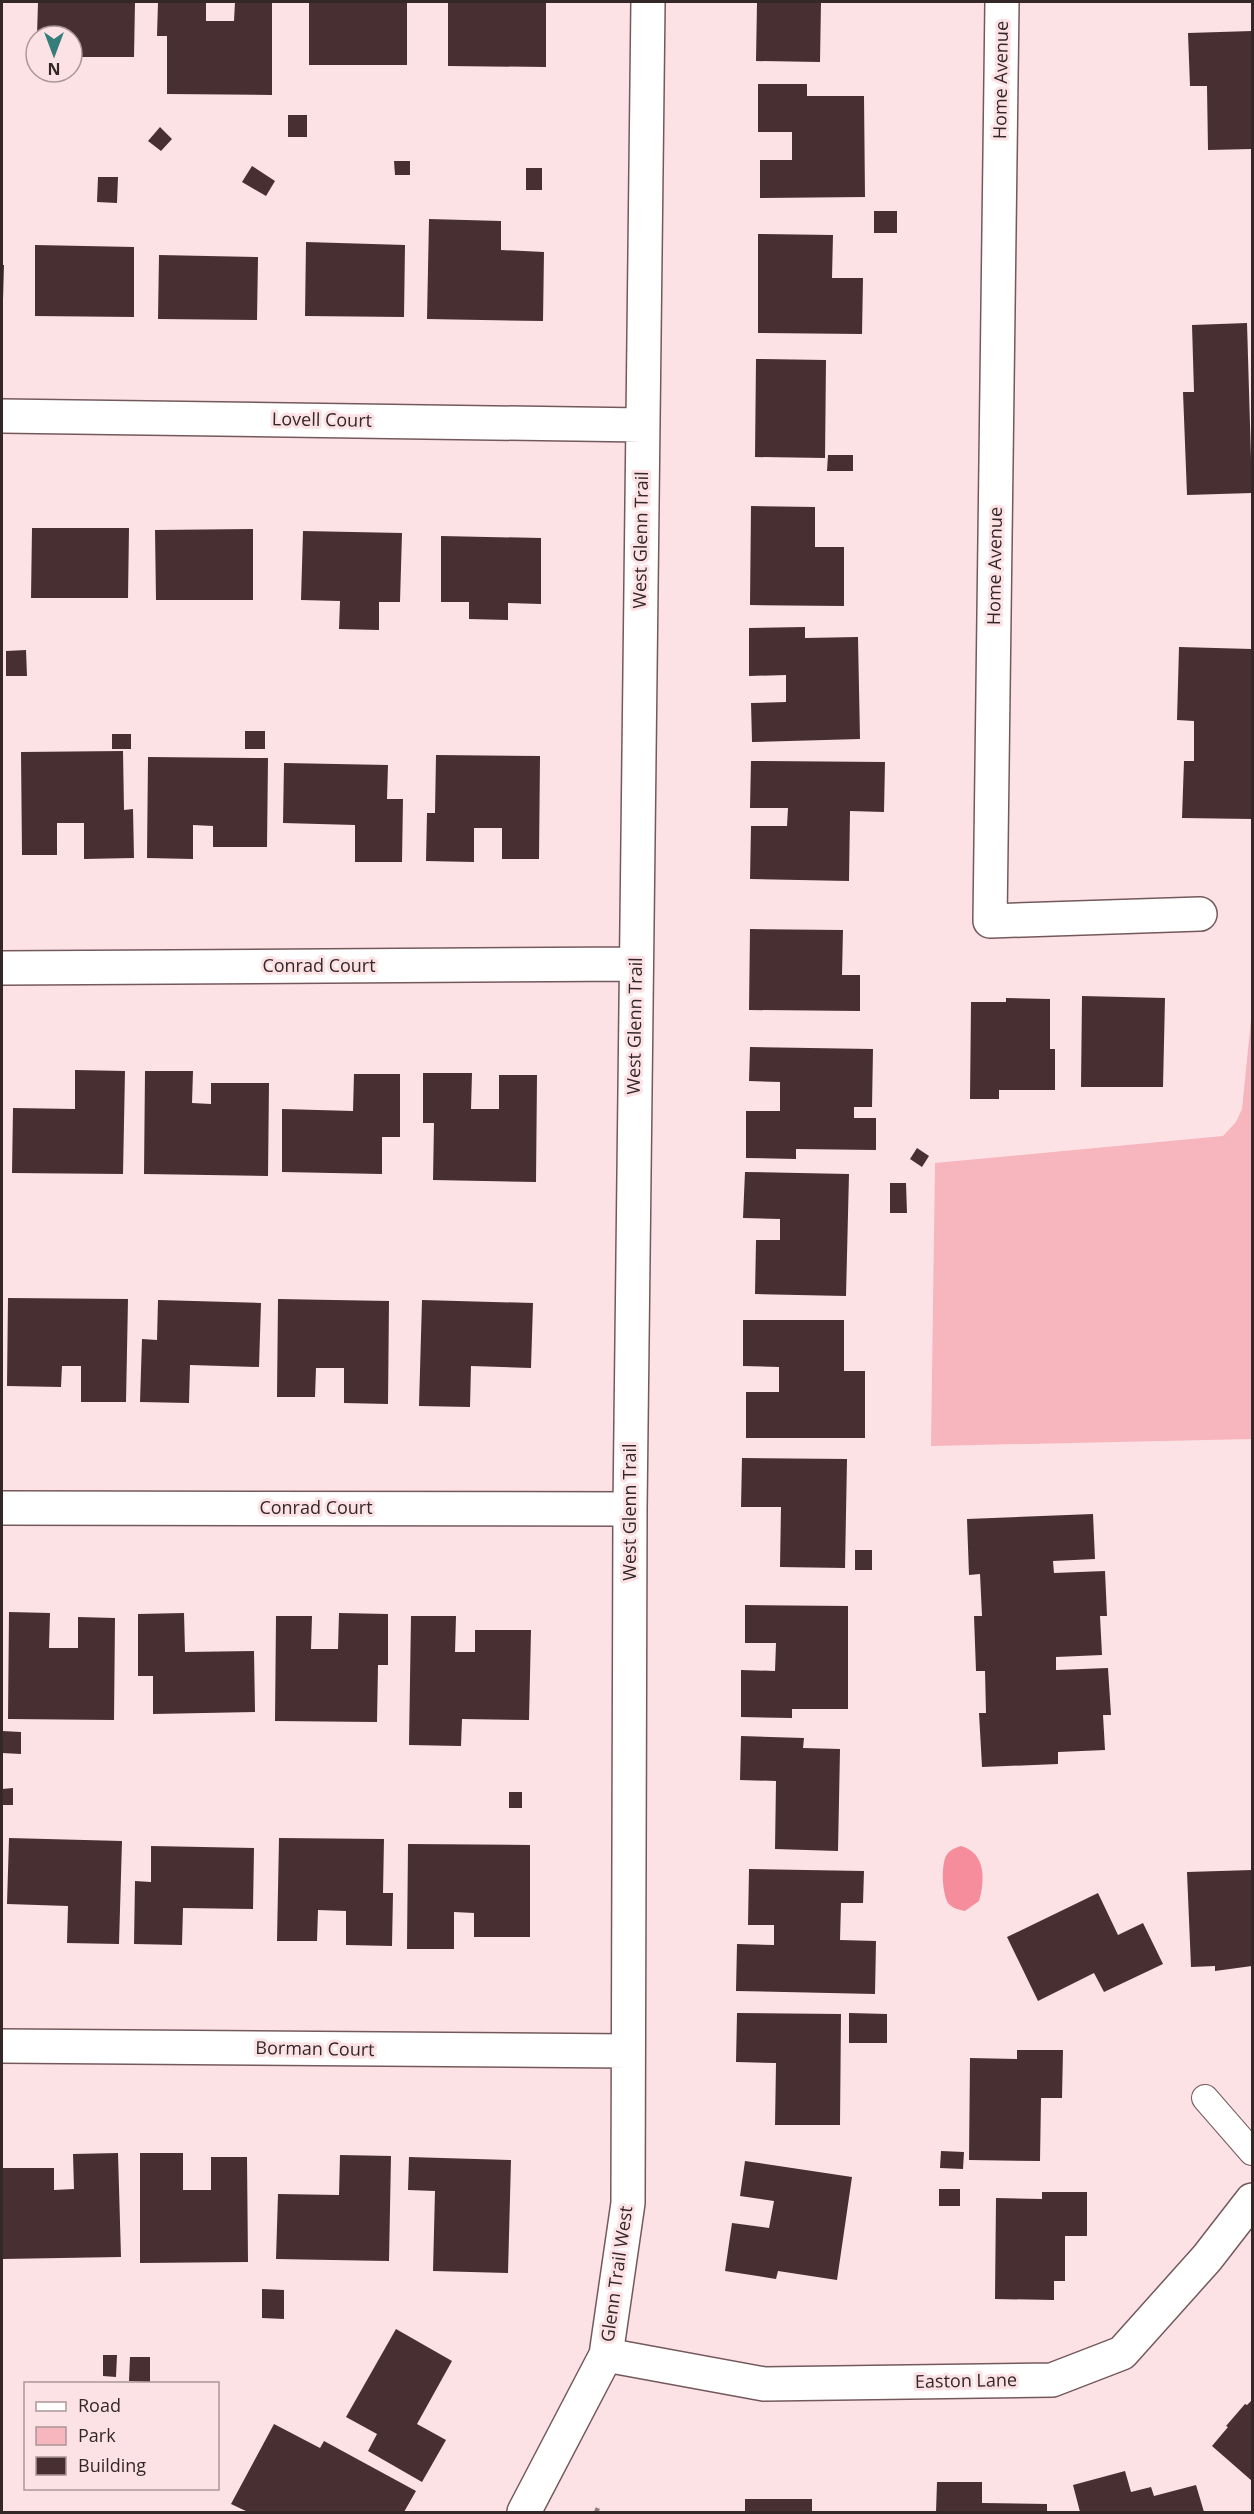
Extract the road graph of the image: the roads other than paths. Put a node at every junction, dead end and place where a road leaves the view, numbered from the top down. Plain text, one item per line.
1 (648, 2) edge
2 (1002, 2) edge
3 (2, 416) edge
4 (643, 424) junction
5 (1200, 915) dead end
6 (636, 964) junction
7 (2, 968) edge
8 (2, 1508) edge
9 (630, 1509) junction
10 (2, 2046) edge
11 (628, 2051) junction
12 (1205, 2098) dead end
13 (1252, 2152) edge
14 (1252, 2200) edge
15 (606, 2355) junction
16 (524, 2512) edge

1 - 4 street, West Glenn Trail
2 - 5 street, Home Avenue
3 - 4 street, Lovell Court
4 - 6 street, West Glenn Trail
6 - 7 street, Conrad Court
6 - 9 street, West Glenn Trail
8 - 9 street, Conrad Court
9 - 11 street, West Glenn Trail
10 - 11 street, Borman Court
11 - 15 street, Glenn Trail West
12 - 13 lane
14 - 15 street, Easton Lane
15 - 16 street, Glenn Trail West

